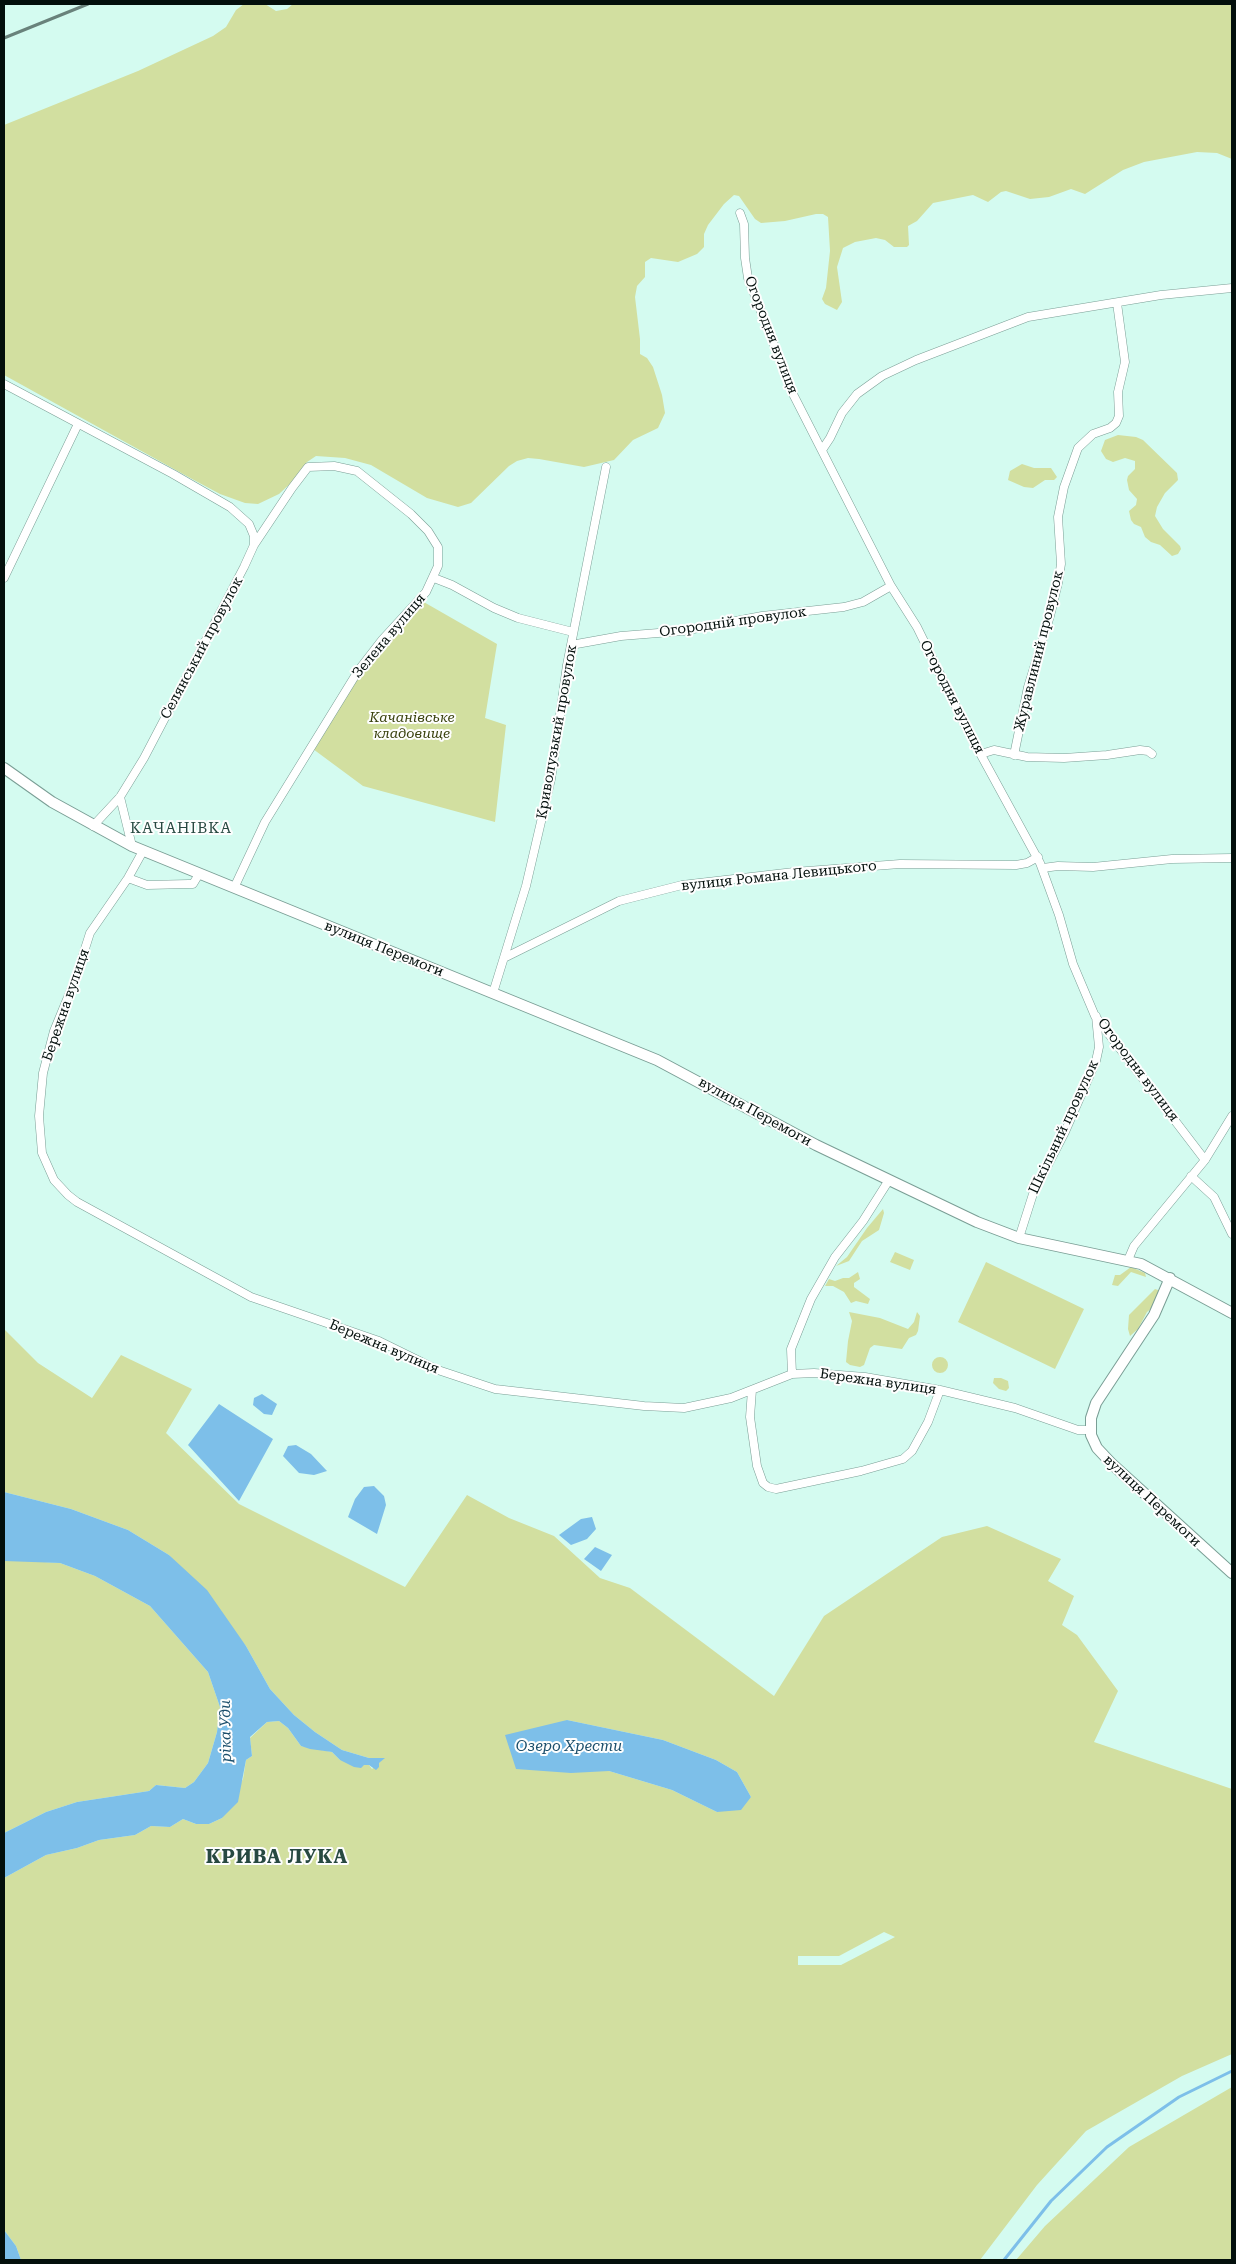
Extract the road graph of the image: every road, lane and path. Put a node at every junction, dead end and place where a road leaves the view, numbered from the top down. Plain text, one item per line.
1 (740, 213) dead end
2 (1232, 288) edge
3 (1117, 303) junction
4 (4, 384) edge
5 (78, 424) junction
6 (822, 450) junction
7 (606, 467) dead end
8 (308, 468) joint
9 (254, 545) junction
10 (4, 578) edge
11 (434, 578) junction
12 (891, 586) junction
13 (574, 632) junction
14 (572, 645) junction
15 (981, 754) junction
16 (1152, 754) dead end
17 (1014, 755) junction
18 (4, 768) edge
19 (120, 797) junction
20 (93, 826) junction
21 (132, 846) junction
22 (143, 851) junction
23 (1038, 857) junction
24 (1232, 858) edge
25 (1043, 868) junction
26 (199, 874) junction
27 (128, 878) junction
28 (234, 888) junction
29 (504, 958) junction
30 (493, 993) junction
31 (1096, 1016) junction
32 (1232, 1116) edge
33 (1205, 1160) junction
34 (1191, 1176) junction
35 (888, 1180) junction
36 (1232, 1234) edge
37 (1019, 1238) junction
38 (1128, 1260) junction
39 (1170, 1278) junction
40 (1232, 1313) edge
41 (792, 1374) junction
42 (752, 1390) junction
43 (940, 1390) junction
44 (1090, 1430) junction
45 (1232, 1574) edge

1 - 6 street, Огородня вулиця
2 - 3 street
3 - 6 street
3 - 17 street, Журавлиний провулок
4 - 5 street
5 - 9 street
5 - 10 street
6 - 12 street, Огородня вулиця
7 - 13 street, Криволузький провулок
8 - 9 street, Селянський провулок
8 - 11 street, Зелена вулиця
9 - 19 street, Селянський провулок
11 - 13 street
11 - 28 street, Зелена вулиця
12 - 14 street, Огородній провулок
12 - 15 street, Огородня вулиця
13 - 14 street, Криволузький провулок
14 - 29 street, Криволузький провулок
15 - 17 street
15 - 23 street, Огородня вулиця
16 - 17 street
18 - 20 street, вулиця Перемоги
19 - 20 street, Селянський провулок
19 - 21 street
20 - 21 street, вулиця Перемоги
21 - 22 street, вулиця Перемоги
22 - 26 street, вулиця Перемоги
22 - 27 street, Бережна вулиця
23 - 25 street, Огородня вулиця
23 - 29 street, вулиця Романа Левицького
24 - 25 street
25 - 31 street, Огородня вулиця
26 - 27 street
26 - 28 street, вулиця Перемоги
27 - 42 street, Бережна вулиця
28 - 30 street, вулиця Перемоги
29 - 30 street, Криволузький провулок
30 - 35 street, вулиця Перемоги
31 - 33 street, Огородня вулиця
31 - 37 street, Шкільний провулок
32 - 33 street
33 - 34 street
34 - 36 street
34 - 38 street
35 - 37 street, вулиця Перемоги
35 - 41 street
37 - 38 street, вулиця Перемоги
38 - 39 street, вулиця Перемоги
39 - 40 street, вулиця Перемоги
39 - 44 street
41 - 42 street, Бережна вулиця
41 - 43 street, Бережна вулиця
42 - 43 street
43 - 44 street, Бережна вулиця
44 - 45 street, вулиця Перемоги

